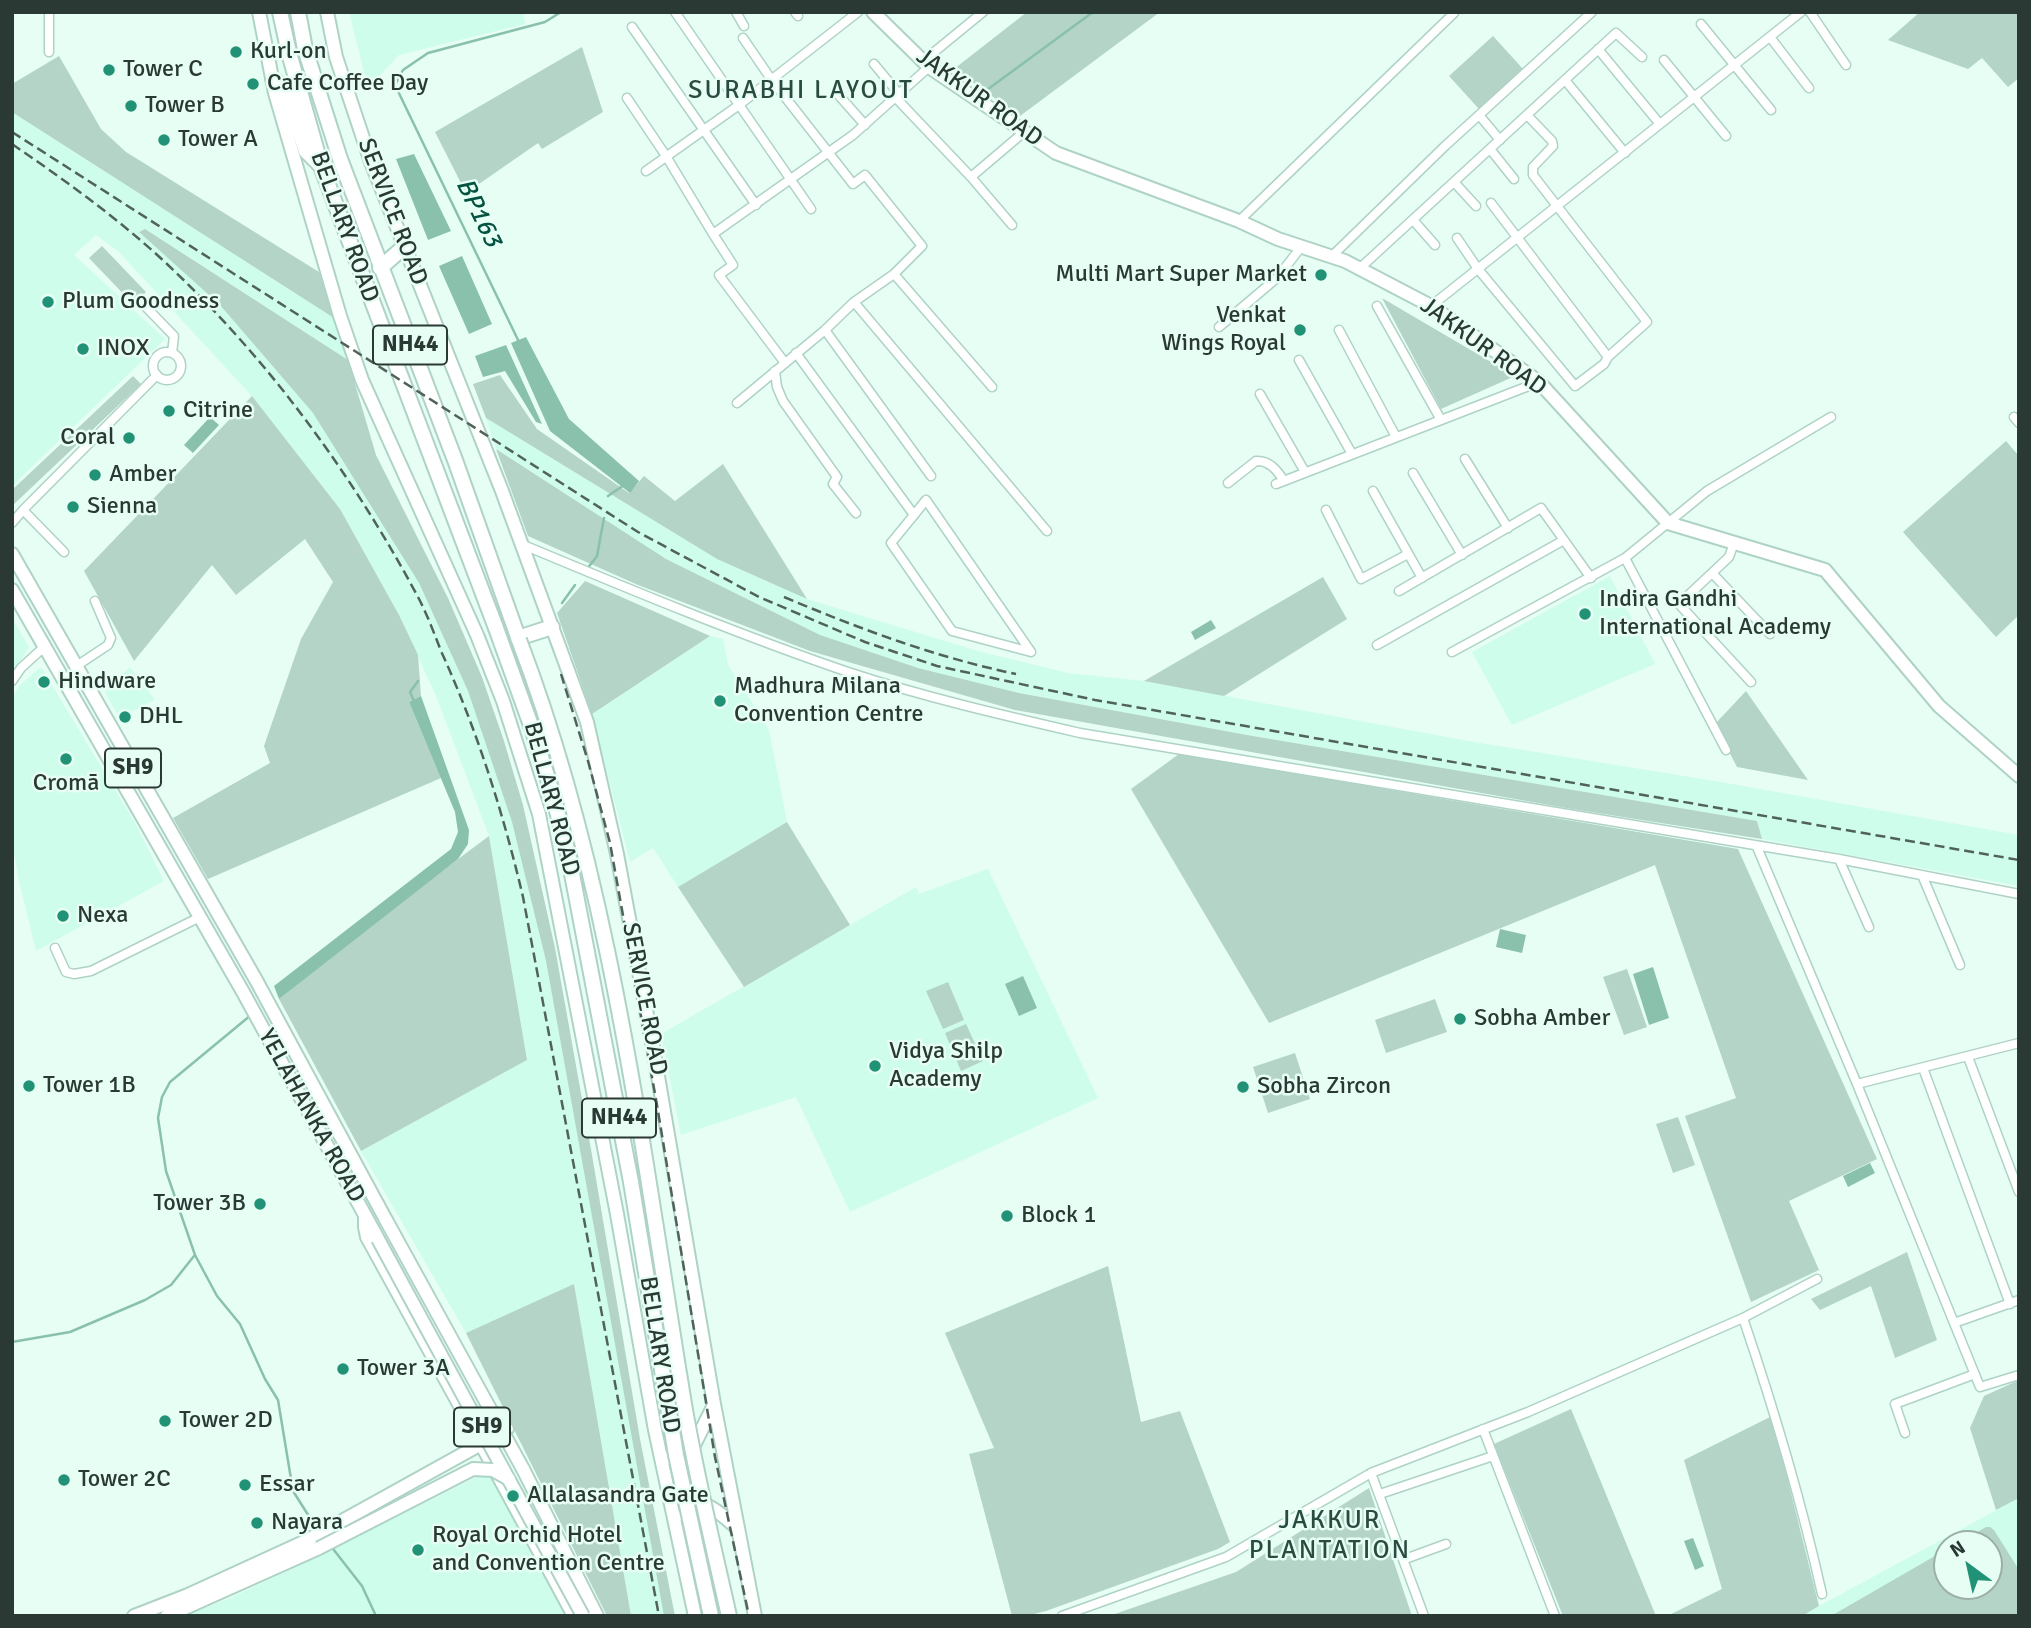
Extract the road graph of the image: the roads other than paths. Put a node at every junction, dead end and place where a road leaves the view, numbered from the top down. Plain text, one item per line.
1 (49, 12) edge
2 (259, 12) edge
3 (280, 12) edge
4 (298, 12) edge
5 (327, 12) edge
6 (674, 12) edge
7 (736, 12) edge
8 (858, 12) edge
9 (983, 12) edge
10 (1592, 12) edge
11 (1801, 12) edge
12 (1810, 12) edge
13 (1454, 13) edge
14 (880, 14) edge
15 (1701, 24) dead end
16 (744, 26) dead end
17 (632, 27) dead end
18 (743, 37) dead end
19 (1770, 37) junction
20 (1598, 49) junction
21 (49, 52) dead end
22 (1642, 57) dead end
23 (1664, 61) dead end
24 (874, 64) dead end
25 (1734, 65) junction
26 (1846, 65) dead end
27 (929, 67) junction
28 (273, 79) junction
29 (771, 79) junction
30 (1565, 80) junction
31 (1809, 88) dead end
32 (836, 92) dead end
33 (897, 96) junction
34 (1694, 96) junction
35 (627, 97) dead end
36 (739, 105) junction
37 (1771, 110) dead end
38 (1479, 115) junction
39 (1527, 115) junction
40 (1659, 123) junction
41 (865, 125) junction
42 (702, 131) junction
43 (1024, 132) junction
44 (1726, 136) dead end
45 (1500, 140) junction
46 (1490, 149) junction
47 (828, 153) junction
48 (1625, 153) junction
49 (667, 156) junction
50 (321, 166) junction
51 (646, 171) dead end
52 (971, 177) junction
53 (792, 179) junction
54 (1514, 179) dead end
55 (1454, 182) junction
56 (1491, 203) dead end
57 (755, 205) junction
58 (1476, 206) dead end
59 (1557, 207) junction
60 (811, 209) dead end
61 (1413, 220) junction
62 (1239, 221) junction
63 (1012, 225) dead end
64 (713, 234) junction
65 (1457, 238) dead end
66 (1517, 239) junction
67 (1435, 245) dead end
68 (404, 247) junction
69 (1301, 247) junction
70 (1332, 256) junction
71 (380, 268) junction
72 (1359, 269) junction
73 (1478, 270) junction
74 (894, 274) junction
75 (854, 302) junction
76 (142, 303) dead end
77 (1377, 306) dead end
78 (1432, 306) junction
79 (1219, 327) dead end
80 (825, 330) junction
81 (1339, 330) dead end
82 (172, 353) junction
83 (796, 353) junction
84 (1608, 357) junction
85 (1299, 360) dead end
86 (785, 363) junction
87 (775, 371) junction
88 (157, 375) junction
89 (1539, 382) junction
90 (992, 387) dead end
91 (1260, 394) dead end
92 (737, 402) dead end
93 (1831, 417) dead end
94 (1441, 420) junction
95 (1396, 437) junction
96 (1352, 454) junction
97 (1465, 459) dead end
98 (1305, 472) junction
99 (1413, 473) dead end
100 (931, 476) dead end
101 (1228, 483) dead end
102 (1373, 491) dead end
103 (23, 510) junction
104 (1326, 510) dead end
105 (856, 513) dead end
106 (914, 515) junction
107 (12, 516) edge
108 (12, 523) edge
109 (1668, 523) junction
110 (1508, 528) junction
111 (1047, 531) dead end
112 (1564, 540) junction
113 (1734, 543) junction
114 (520, 544) junction
115 (64, 552) dead end
116 (12, 554) edge
117 (1408, 554) junction
118 (1462, 555) junction
119 (1625, 558) junction
120 (1712, 573) junction
121 (1422, 578) junction
122 (1591, 578) junction
123 (12, 590) edge
124 (1399, 591) dead end
125 (95, 601) dead end
126 (552, 627) junction
127 (1770, 634) dead end
128 (519, 639) junction
129 (1377, 645) dead end
130 (44, 647) junction
131 (1452, 652) dead end
132 (75, 667) junction
133 (12, 681) edge
134 (1751, 682) dead end
135 (1726, 750) dead end
136 (2019, 776) edge
137 (1757, 847) junction
138 (1839, 859) junction
139 (1922, 875) junction
140 (2019, 894) edge
141 (200, 917) junction
142 (1869, 927) dead end
143 (55, 948) dead end
144 (239, 951) junction
145 (224, 958) junction
146 (1960, 965) dead end
147 (286, 1035) junction
148 (271, 1043) junction
149 (2017, 1043) edge
150 (2019, 1053) edge
151 (1968, 1057) junction
152 (1923, 1068) junction
153 (1857, 1084) junction
154 (370, 1192) junction
155 (2019, 1192) edge
156 (365, 1216) junction
157 (1817, 1279) dead end
158 (2014, 1302) edge
159 (1743, 1318) junction
160 (1954, 1323) junction
161 (1975, 1374) junction
162 (2019, 1374) edge
163 (714, 1405) junction
164 (507, 1429) junction
165 (1483, 1429) junction
166 (655, 1430) junction
167 (1905, 1433) dead end
168 (481, 1444) junction
169 (1493, 1456) junction
170 (1371, 1473) junction
171 (509, 1479) junction
172 (1380, 1494) junction
173 (736, 1527) junction
174 (679, 1539) junction
175 (1446, 1544) dead end
176 (311, 1547) junction
177 (1405, 1559) junction
178 (1822, 1594) dead end
179 (134, 1616) edge
180 (167, 1616) edge
181 (574, 1616) edge
182 (583, 1616) edge
183 (600, 1616) edge
184 (695, 1616) edge
185 (711, 1616) edge
186 (729, 1616) edge
187 (755, 1616) edge
188 (1062, 1616) edge
189 (1424, 1616) edge
190 (1555, 1616) edge

1 - 21 street
2 - 28 main road
3 - 50 highway, BELLARY ROAD / NH44
4 - 71 highway, BELLARY ROAD / NH44
5 - 68 main road, SERVICE ROAD
6 - 36 street
7 - 16 street
8 - 29 street
9 - 27 street
10 - 38 street
11 - 19 street
12 - 26 street
13 - 62 street
14 - 27 main road, JAKKUR ROAD
15 - 25 street
17 - 42 street
18 - 29 street
19 - 25 street
19 - 31 street
20 - 22 street
20 - 30 street
20 - 40 street
23 - 34 street
24 - 33 street
25 - 34 street
25 - 37 street
27 - 33 street
27 - 43 main road, JAKKUR ROAD
28 - 50 highway
28 - 166 main road
29 - 36 street
29 - 47 street
30 - 39 street
30 - 48 street
32 - 41 street
33 - 41 street
33 - 52 street
34 - 40 street
34 - 44 street
35 - 49 street
36 - 42 street
36 - 53 street
38 - 45 street
38 - 70 street
39 - 45 street
39 - 59 street
40 - 48 street
41 - 47 street
42 - 49 street
42 - 57 street
43 - 52 street
43 - 62 main road, JAKKUR ROAD
45 - 46 street
46 - 54 street
46 - 55 street
47 - 53 street
47 - 74 street
48 - 59 street
49 - 51 street
49 - 64 street
50 - 185 highway, BELLARY ROAD / NH44, bridge
52 - 63 street
53 - 57 street
53 - 60 street
55 - 58 street
55 - 61 street
56 - 66 street
57 - 64 street
59 - 66 street
59 - 84 street
61 - 67 street
61 - 72 street
62 - 69 main road, JAKKUR ROAD
64 - 86 street
65 - 73 street
66 - 73 street
66 - 84 street
68 - 71 highway
68 - 114 main road, SERVICE ROAD
69 - 70 main road, JAKKUR ROAD
69 - 79 street
70 - 72 main road, JAKKUR ROAD
71 - 128 highway, BELLARY ROAD / NH44
72 - 78 main road, JAKKUR ROAD
73 - 78 street
73 - 84 street
74 - 75 street
74 - 90 street
75 - 80 street
75 - 111 street
76 - 82 street
77 - 94 street
78 - 89 main road, JAKKUR ROAD
80 - 83 street
80 - 100 street
81 - 95 street
82 - 88 street
82 - 88 street
83 - 86 street
83 - 106 street
85 - 96 street
86 - 87 street
87 - 92 street
87 - 105 street
88 - 103 street
89 - 94 street
89 - 109 main road, JAKKUR ROAD
91 - 98 street
93 - 109 street
94 - 95 street
95 - 96 street
96 - 98 street
97 - 110 street
98 - 101 street
99 - 118 street
102 - 117 street
103 - 107 street
103 - 108 street
103 - 115 street
104 - 117 street
106 - 106 street
109 - 113 main road
109 - 119 street
110 - 112 street
110 - 118 street
112 - 122 street
112 - 129 street
113 - 120 street
113 - 136 main road
114 - 126 main road, SERVICE ROAD
114 - 137 street
116 - 132 main road, SH9
117 - 121 street
118 - 121 street
119 - 122 street
119 - 135 street
120 - 127 street
120 - 134 street
121 - 124 street
122 - 131 street
123 - 130 main road, SH9
125 - 132 street
126 - 128 highway
126 - 163 main road, SERVICE ROAD
128 - 186 highway, BELLARY ROAD / NH44, bridge
130 - 133 street
130 - 141 main road, SH9
132 - 144 main road, SH9
137 - 138 street
137 - 153 street
138 - 139 street
138 - 142 street
139 - 140 street
139 - 146 street
141 - 143 street
141 - 145 main road, SH9
144 - 145 main road
144 - 147 main road, YELAHANKA ROAD / SH9
145 - 148 main road, YELAHANKA ROAD / SH9
147 - 148 main road
147 - 154 main road, YELAHANKA ROAD / SH9
148 - 156 main road, YELAHANKA ROAD / SH9
149 - 150 street
149 - 151 street
151 - 152 street
151 - 155 street
152 - 153 street
152 - 158 street
153 - 160 street
154 - 164 main road
154 - 183 main road, SH9, bridge
156 - 168 main road
156 - 171 main road, SH9, bridge
157 - 159 street
158 - 160 street
159 - 165 street
159 - 178 street
160 - 161 street
161 - 162 street
161 - 167 street
163 - 166 main road
163 - 173 main road, SERVICE ROAD
164 - 168 main road
164 - 183 main road
165 - 169 street
165 - 170 street
166 - 174 main road
168 - 176 main road
168 - 181 main road
169 - 172 street
169 - 190 street
170 - 172 street
170 - 188 street
171 - 176 main road, bridge
171 - 182 main road, SH9, bridge
172 - 177 street
173 - 174 main road
173 - 187 main road, SERVICE ROAD
174 - 184 main road
175 - 177 street
176 - 179 main road
176 - 180 main road
177 - 189 street

